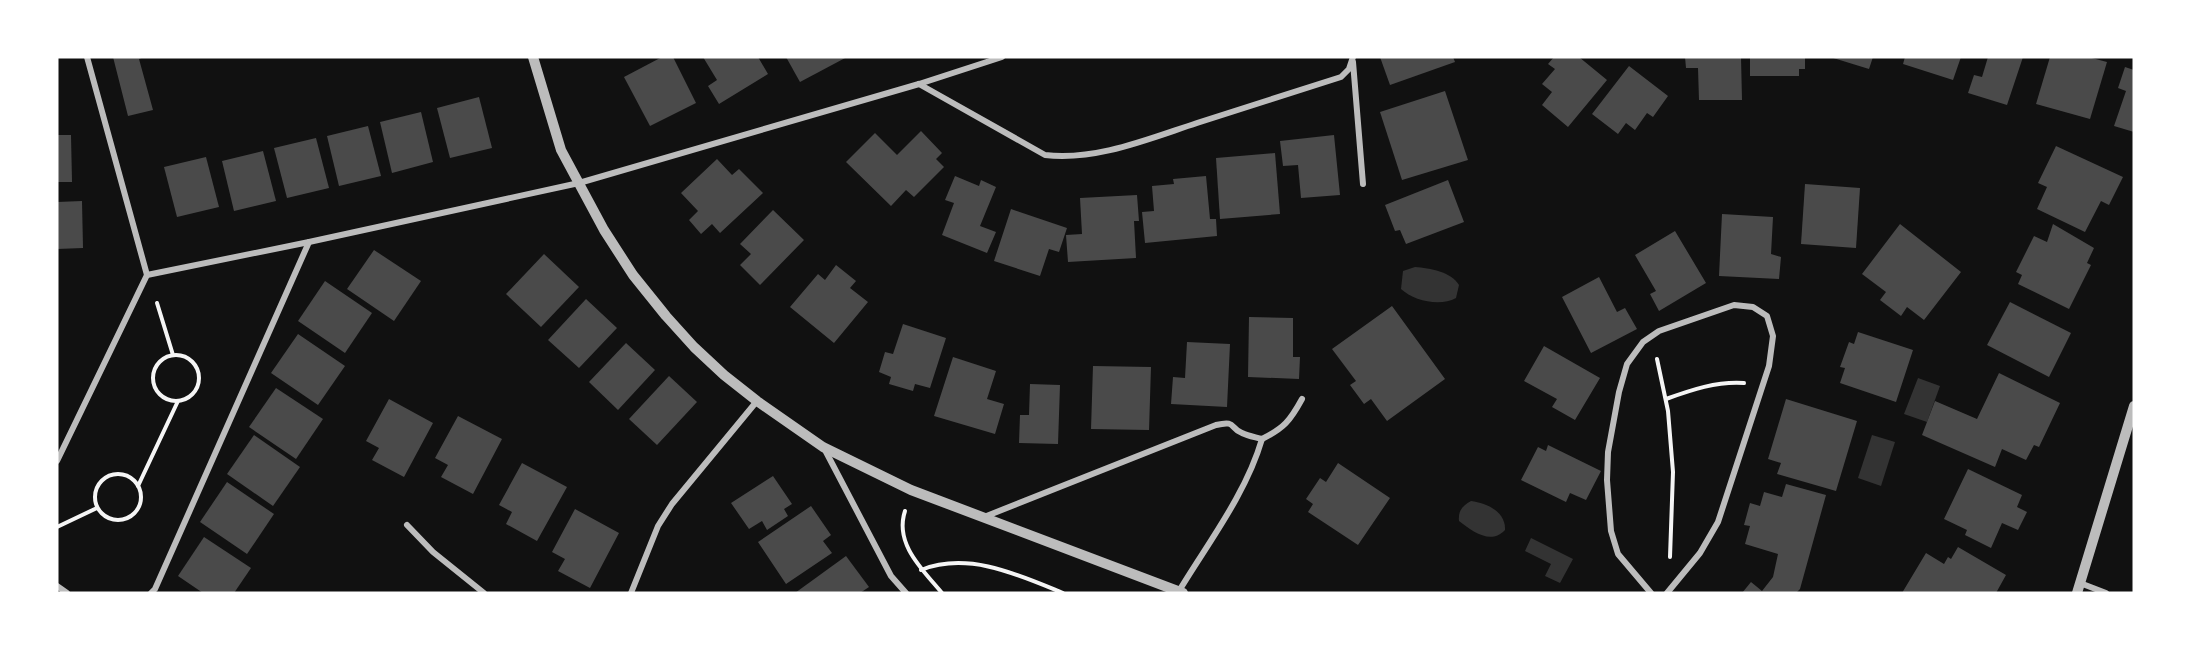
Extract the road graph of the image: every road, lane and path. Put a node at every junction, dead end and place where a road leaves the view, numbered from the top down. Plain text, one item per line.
1 (87, 57) edge
2 (533, 57) edge
3 (1002, 57) edge
4 (1353, 59) edge
5 (919, 84) junction
6 (579, 183) junction
7 (1363, 184) dead end
8 (309, 243) junction
9 (147, 275) junction
10 (155, 300) dead end
11 (1652, 336) junction
12 (173, 355) junction
13 (1763, 386) junction
14 (1302, 399) dead end
15 (1666, 399) junction
16 (757, 400) junction
17 (178, 401) junction
18 (2134, 406) edge
19 (1262, 440) junction
20 (823, 447) junction
21 (57, 461) edge
22 (138, 486) junction
23 (911, 490) junction
24 (98, 508) junction
25 (983, 517) junction
26 (407, 525) dead end
27 (57, 527) edge
28 (921, 570) junction
29 (57, 586) edge
30 (2079, 588) edge
31 (1669, 590) edge
32 (1181, 592) edge
33 (67, 593) edge
34 (151, 593) edge
35 (484, 593) edge
36 (631, 593) edge
37 (906, 593) edge
38 (942, 593) edge
39 (1063, 593) edge
40 (1651, 593) edge
41 (2106, 593) edge

1 - 9 street
2 - 6 street
3 - 5 street
4 - 5 street
4 - 7 street
5 - 6 street
6 - 8 street
6 - 16 street
8 - 9 street
8 - 34 street
9 - 21 street
10 - 12 path
11 - 13 street
11 - 15 path
11 - 40 street
12 - 17 path
12 - 17 path
13 - 15 path
13 - 31 street
14 - 19 street
15 - 31 path
16 - 20 street
16 - 36 street
17 - 22 path
18 - 30 street
19 - 25 street
19 - 32 street
20 - 23 street
20 - 37 street
22 - 24 path
22 - 24 path
23 - 25 street
23 - 28 path
24 - 27 path
25 - 32 street
26 - 35 street
28 - 38 path
28 - 39 path
29 - 33 street
30 - 41 street

